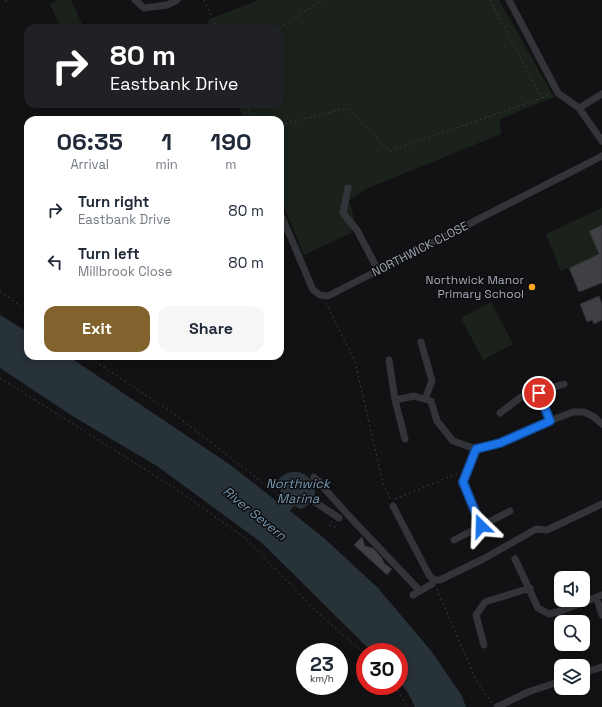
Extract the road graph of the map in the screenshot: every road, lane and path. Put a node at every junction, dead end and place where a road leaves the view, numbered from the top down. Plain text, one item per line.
1 (135, 0) edge
2 (176, 0) edge
3 (204, 0) edge
4 (322, 0) edge
5 (490, 0) edge
6 (509, 0) edge
7 (215, 24) edge
8 (284, 25) edge
9 (558, 94) junction
10 (602, 94) edge
11 (542, 98) junction
12 (579, 108) junction
13 (284, 124) edge
14 (602, 141) edge
15 (602, 156) edge
16 (348, 188) dead end
17 (284, 221) edge
18 (378, 270) junction
19 (0, 291) edge
20 (320, 295) junction
21 (24, 309) edge
22 (421, 342) dead end
23 (93, 360) edge
24 (389, 360) dead end
25 (0, 378) edge
26 (564, 384) dead end
27 (539, 393) junction
28 (425, 399) junction
29 (395, 400) junction
30 (500, 413) dead end
31 (550, 421) junction
32 (602, 424) edge
33 (405, 439) dead end
34 (476, 449) junction
35 (467, 472) junction
36 (307, 482) dead end
37 (282, 498) dead end
38 (312, 500) dead end
39 (602, 504) edge
40 (393, 506) dead end
41 (510, 511) dead end
42 (339, 518) dead end
43 (329, 525) dead end
44 (481, 526) junction
45 (338, 528) dead end
46 (454, 540) dead end
47 (515, 559) dead end
48 (434, 580) junction
49 (530, 588) junction
50 (420, 591) junction
51 (413, 595) dead end
52 (599, 596) edge
53 (602, 615) edge
54 (484, 644) dead end
55 (356, 646) edge
56 (602, 667) edge
57 (590, 671) edge
58 (554, 683) edge
59 (400, 695) edge
60 (407, 707) edge
61 (496, 707) edge

1 - 2 street
3 - 7 path
4 - 8 path
5 - 11 path
6 - 9 street
9 - 11 path
9 - 12 street
10 - 12 street
11 - 13 path
12 - 14 street
15 - 18 street, NORTHWICK CLOSE
16 - 18 street
17 - 20 street
18 - 20 street, NORTHWICK CLOSE
19 - 21 path
20 - 35 path
22 - 28 street
23 - 37 path
24 - 29 street
25 - 55 path
26 - 27 street
27 - 30 street
27 - 31 street
28 - 29 street
28 - 34 street
29 - 33 street
31 - 32 street
31 - 34 street
34 - 35 street
35 - 44 street
36 - 50 street
38 - 42 street
39 - 48 street
40 - 48 street
41 - 44 street
43 - 45 path
44 - 46 street
47 - 49 street
48 - 50 street
48 - 61 path
49 - 52 street
49 - 54 street
50 - 51 street
52 - 53 street
56 - 57 street
58 - 61 street
59 - 60 path

